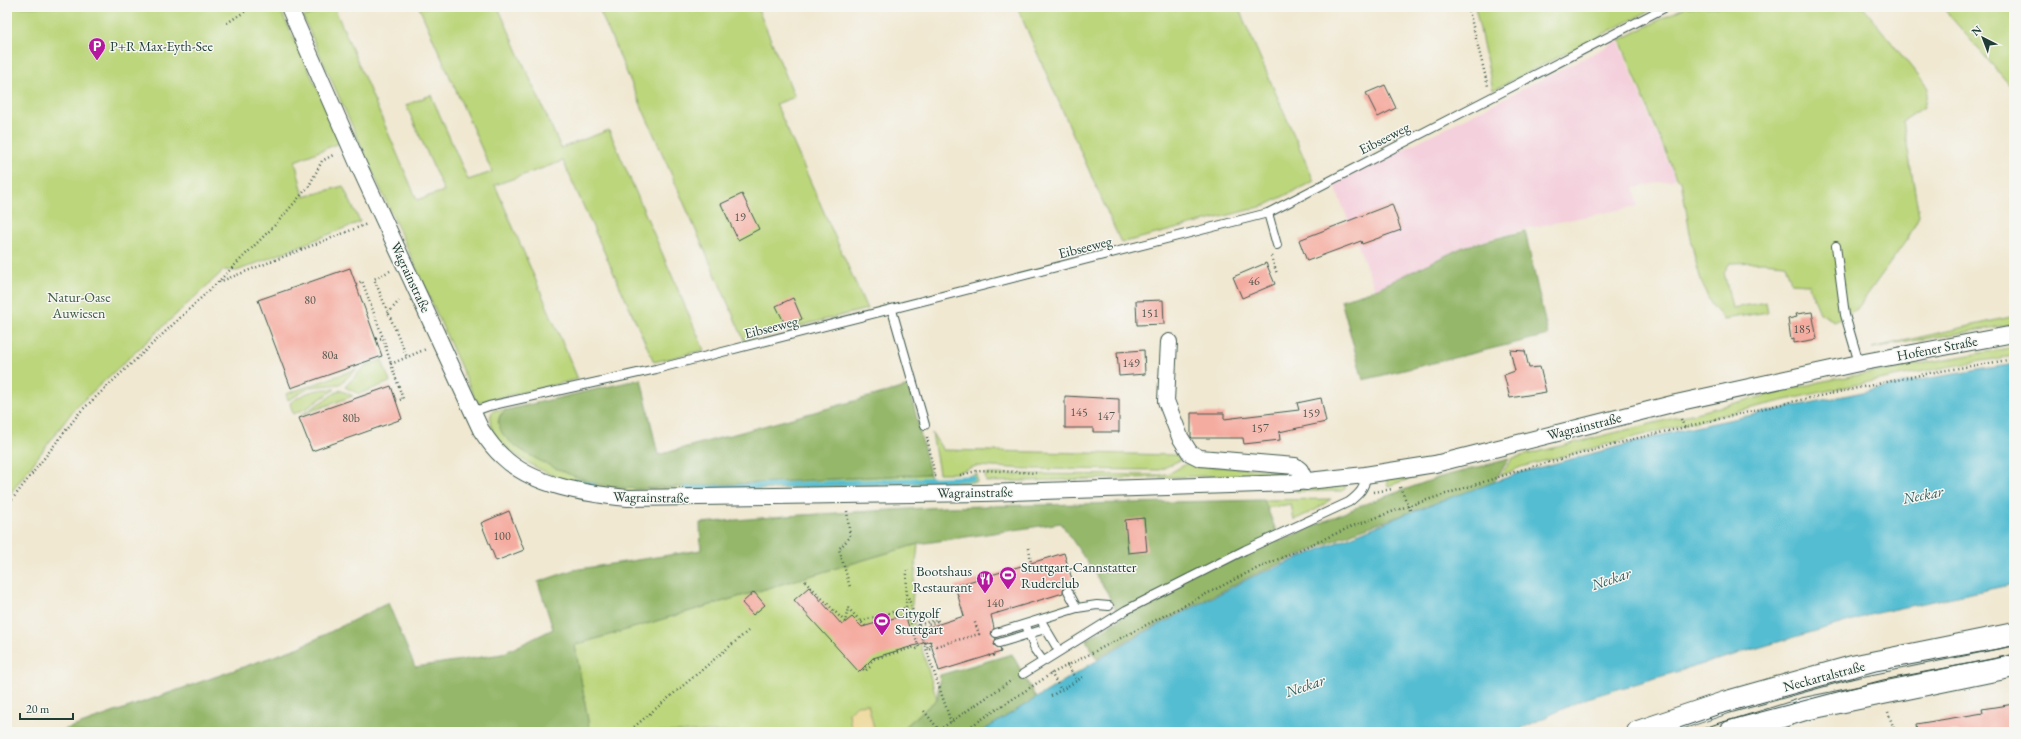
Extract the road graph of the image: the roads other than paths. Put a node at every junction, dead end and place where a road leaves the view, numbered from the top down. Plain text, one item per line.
1 (1666, 7) edge
2 (294, 8) edge
3 (1268, 213) junction
4 (1277, 245) dead end
5 (1836, 246) dead end
6 (892, 310) junction
7 (2014, 334) edge
8 (1169, 342) dead end
9 (1859, 363) junction
10 (472, 412) junction
11 (925, 425) road end
12 (1365, 475) junction
13 (1306, 482) junction
14 (1068, 591) dead end
15 (1109, 606) dead end
16 (1077, 608) junction
17 (1042, 619) junction
18 (1026, 624) junction
19 (1045, 629) junction
20 (996, 633) dead end
21 (1029, 634) junction
22 (2014, 634) edge
23 (999, 643) dead end
24 (1059, 652) junction
25 (1043, 661) junction
26 (2014, 666) edge
27 (1023, 674) road end
28 (1638, 732) edge
29 (1731, 732) edge

1 - 3 lane, Eibseeweg
2 - 10 street, Wagrainstraße
3 - 4 lane
3 - 6 lane, Eibseeweg
5 - 9 lane
6 - 10 lane, Eibseeweg
6 - 11 lane
7 - 9 street, Hofener Straße
8 - 13 street
9 - 12 street, Wagrainstraße
10 - 13 street, Wagrainstraße
12 - 13 street, Wagrainstraße
12 - 24 lane
14 - 16 lane
15 - 16 lane
16 - 17 lane
17 - 18 lane
17 - 19 lane
18 - 20 lane
18 - 21 lane
19 - 21 lane
19 - 24 lane
21 - 23 lane
21 - 25 lane
22 - 28 main road, Neckartalstraße
24 - 25 lane
25 - 27 lane
26 - 29 main road, Neckartalstraße

